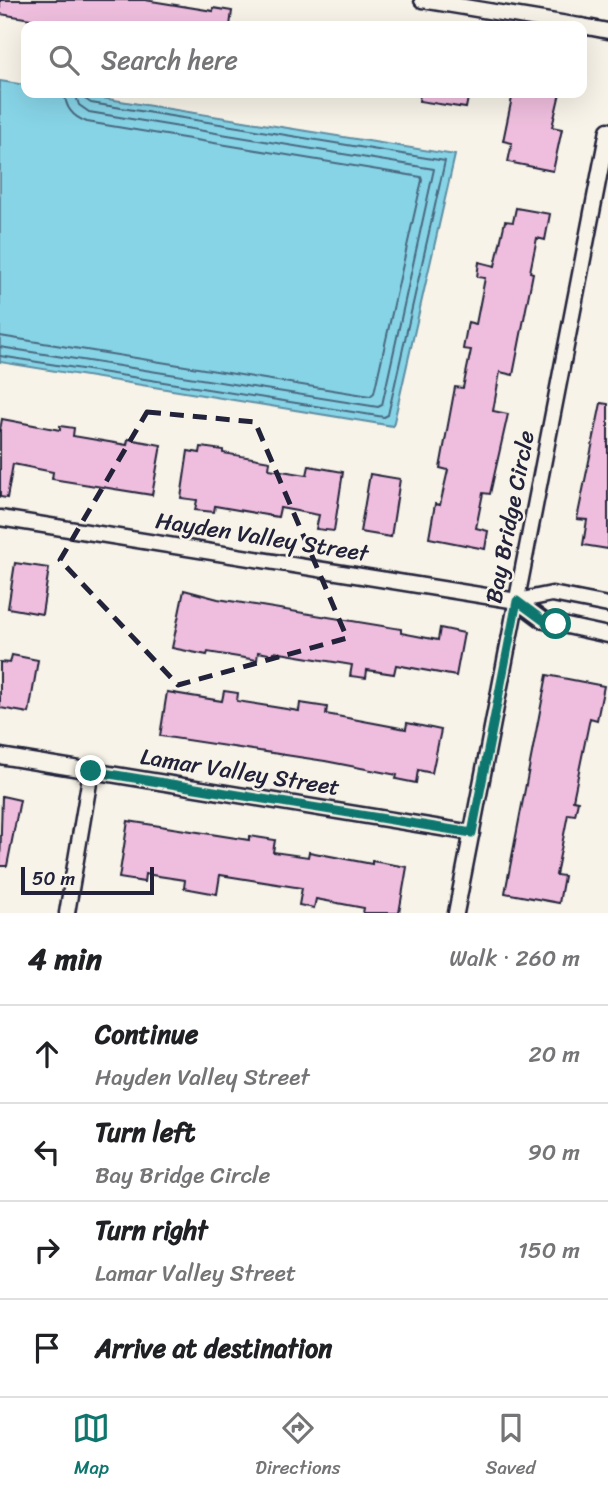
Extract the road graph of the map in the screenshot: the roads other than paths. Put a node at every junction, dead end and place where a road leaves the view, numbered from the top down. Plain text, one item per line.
1 (422, 0) edge
2 (550, 21) edge
3 (587, 27) edge
4 (608, 31) edge
5 (608, 130) edge
6 (0, 517) edge
7 (517, 601) junction
8 (608, 605) edge
9 (608, 635) edge
10 (0, 755) edge
11 (91, 771) junction
12 (472, 833) junction
13 (67, 913) edge
14 (456, 913) edge

1 - 2 street
3 - 4 street
5 - 7 street, Bay Bridge Circle
6 - 7 street, Hayden Valley Street
7 - 8 street, Hayden Valley Street
7 - 9 street, Hayden Valley Street
7 - 12 street, Bay Bridge Circle
10 - 11 street, Lamar Valley Street
11 - 12 street, Lamar Valley Street
11 - 13 street
12 - 14 street, Bay Bridge Circle

